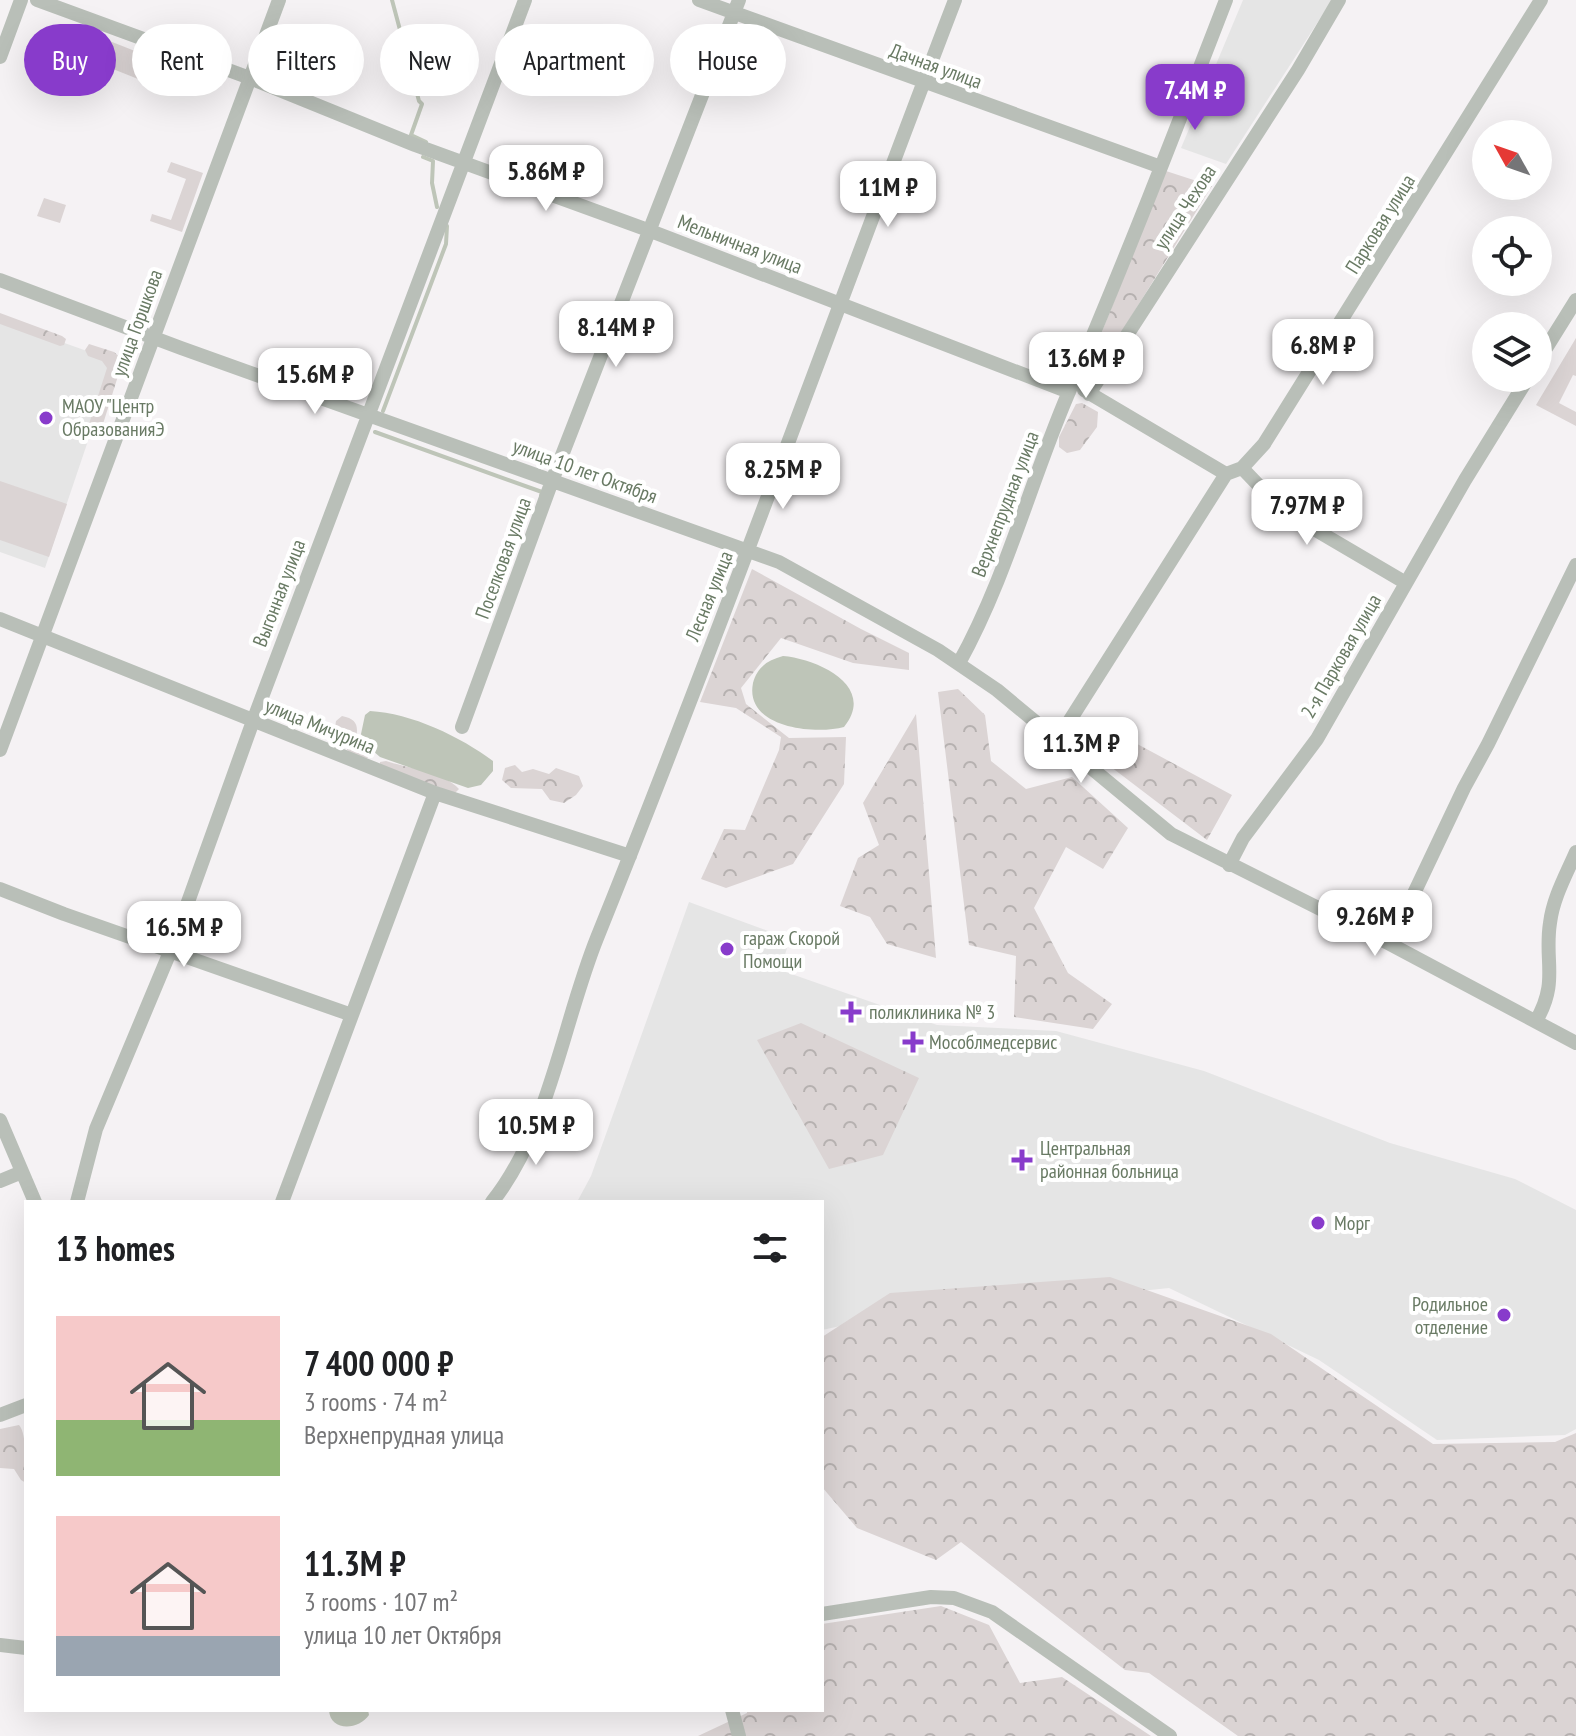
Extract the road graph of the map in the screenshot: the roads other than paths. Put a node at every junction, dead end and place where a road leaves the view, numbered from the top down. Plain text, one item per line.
1 (21, 0) edge
2 (37, 0) edge
3 (279, 0) edge
4 (525, 0) edge
5 (699, 0) edge
6 (955, 0) edge
7 (1226, 0) edge
8 (1339, 0) edge
9 (1541, 0) edge
10 (737, 7) edge
11 (270, 24) edge
12 (0, 57) edge
13 (248, 77) edge
14 (924, 82) junction
15 (248, 83) edge
16 (295, 96) edge
17 (463, 163) junction
18 (1161, 167) junction
19 (648, 230) junction
20 (0, 280) edge
21 (1576, 300) edge
22 (839, 303) junction
23 (153, 338) junction
24 (1552, 339) edge
25 (1071, 388) junction
26 (1520, 392) edge
27 (1089, 394) junction
28 (368, 415) junction
29 (1242, 468) junction
30 (1226, 474) junction
31 (552, 481) junction
32 (749, 549) junction
33 (1576, 565) edge
34 (1406, 583) junction
35 (0, 619) edge
36 (42, 636) junction
37 (959, 663) junction
38 (253, 721) junction
39 (462, 727) dead end
40 (1058, 739) junction
41 (0, 750) edge
42 (435, 793) junction
43 (1576, 852) edge
44 (630, 856) junction
45 (1229, 865) junction
46 (0, 889) edge
47 (1390, 944) junction
48 (170, 952) junction
49 (352, 1015) junction
50 (1536, 1021) junction
51 (1576, 1043) edge
52 (0, 1120) edge
53 (22, 1172) junction
54 (0, 1181) edge
55 (34, 1200) edge
56 (78, 1200) edge
57 (283, 1200) edge
58 (493, 1200) edge
59 (24, 1406) edge
60 (0, 1415) edge
61 (824, 1614) edge
62 (0, 1645) edge
63 (24, 1648) edge
64 (733, 1712) edge
65 (739, 1736) edge
66 (1170, 1736) edge

1 - 12 street
2 - 13 street, Мельничная улица
3 - 11 street, улица Горшкова
4 - 17 street, Выгонная улица
5 - 10 street, Дачная улица
6 - 14 street, Лесная улица
7 - 18 street, Верхнепрудная улица
8 - 27 street, улица Чехова
9 - 29 street, Парковая улица
10 - 14 street, Дачная улица
10 - 19 street, Поселковая улица
14 - 18 street, Дачная улица
14 - 22 street, Лесная улица
15 - 23 street, улица Горшкова
16 - 17 street, Мельничная улица
17 - 19 street, Мельничная улица
17 - 28 street, Выгонная улица
18 - 25 street, Верхнепрудная улица
19 - 22 street, Мельничная улица
19 - 31 street, Поселковая улица
20 - 23 street, улица 10 лет Октября
21 - 24 street
22 - 25 street, Мельничная улица
22 - 32 street, Лесная улица
23 - 28 street, улица 10 лет Октября
23 - 36 street, улица Горшкова
25 - 27 street, Мельничная улица
25 - 37 street, Верхнепрудная улица
26 - 34 street, 2-я Парковая улица
27 - 30 street, Мельничная улица
28 - 31 street, улица 10 лет Октября
28 - 38 street, Выгонная улица
29 - 30 street, Парковая улица
29 - 34 street
30 - 40 street
31 - 32 street, улица 10 лет Октября
31 - 39 street, Поселковая улица
32 - 37 street, улица 10 лет Октября
32 - 44 street, Лесная улица
33 - 47 street
34 - 45 street, 2-я Парковая улица
35 - 36 street, улица Мичурина
36 - 38 street, улица Мичурина
36 - 41 street, улица Горшкова
37 - 40 street, улица 10 лет Октября
38 - 42 street, улица Мичурина
38 - 48 street, Выгонная улица
40 - 45 street, улица 10 лет Октября
42 - 44 street, улица Мичурина
42 - 49 street
43 - 50 street
44 - 58 street, Лесная улица
45 - 47 street, улица 10 лет Октября
46 - 48 street
47 - 50 street, улица 10 лет Октября
48 - 49 street
48 - 56 street, Выгонная улица
49 - 57 street
50 - 51 street, улица 10 лет Октября
52 - 53 street
53 - 54 street
53 - 55 street
59 - 60 street
61 - 66 street
62 - 63 street
64 - 65 street

